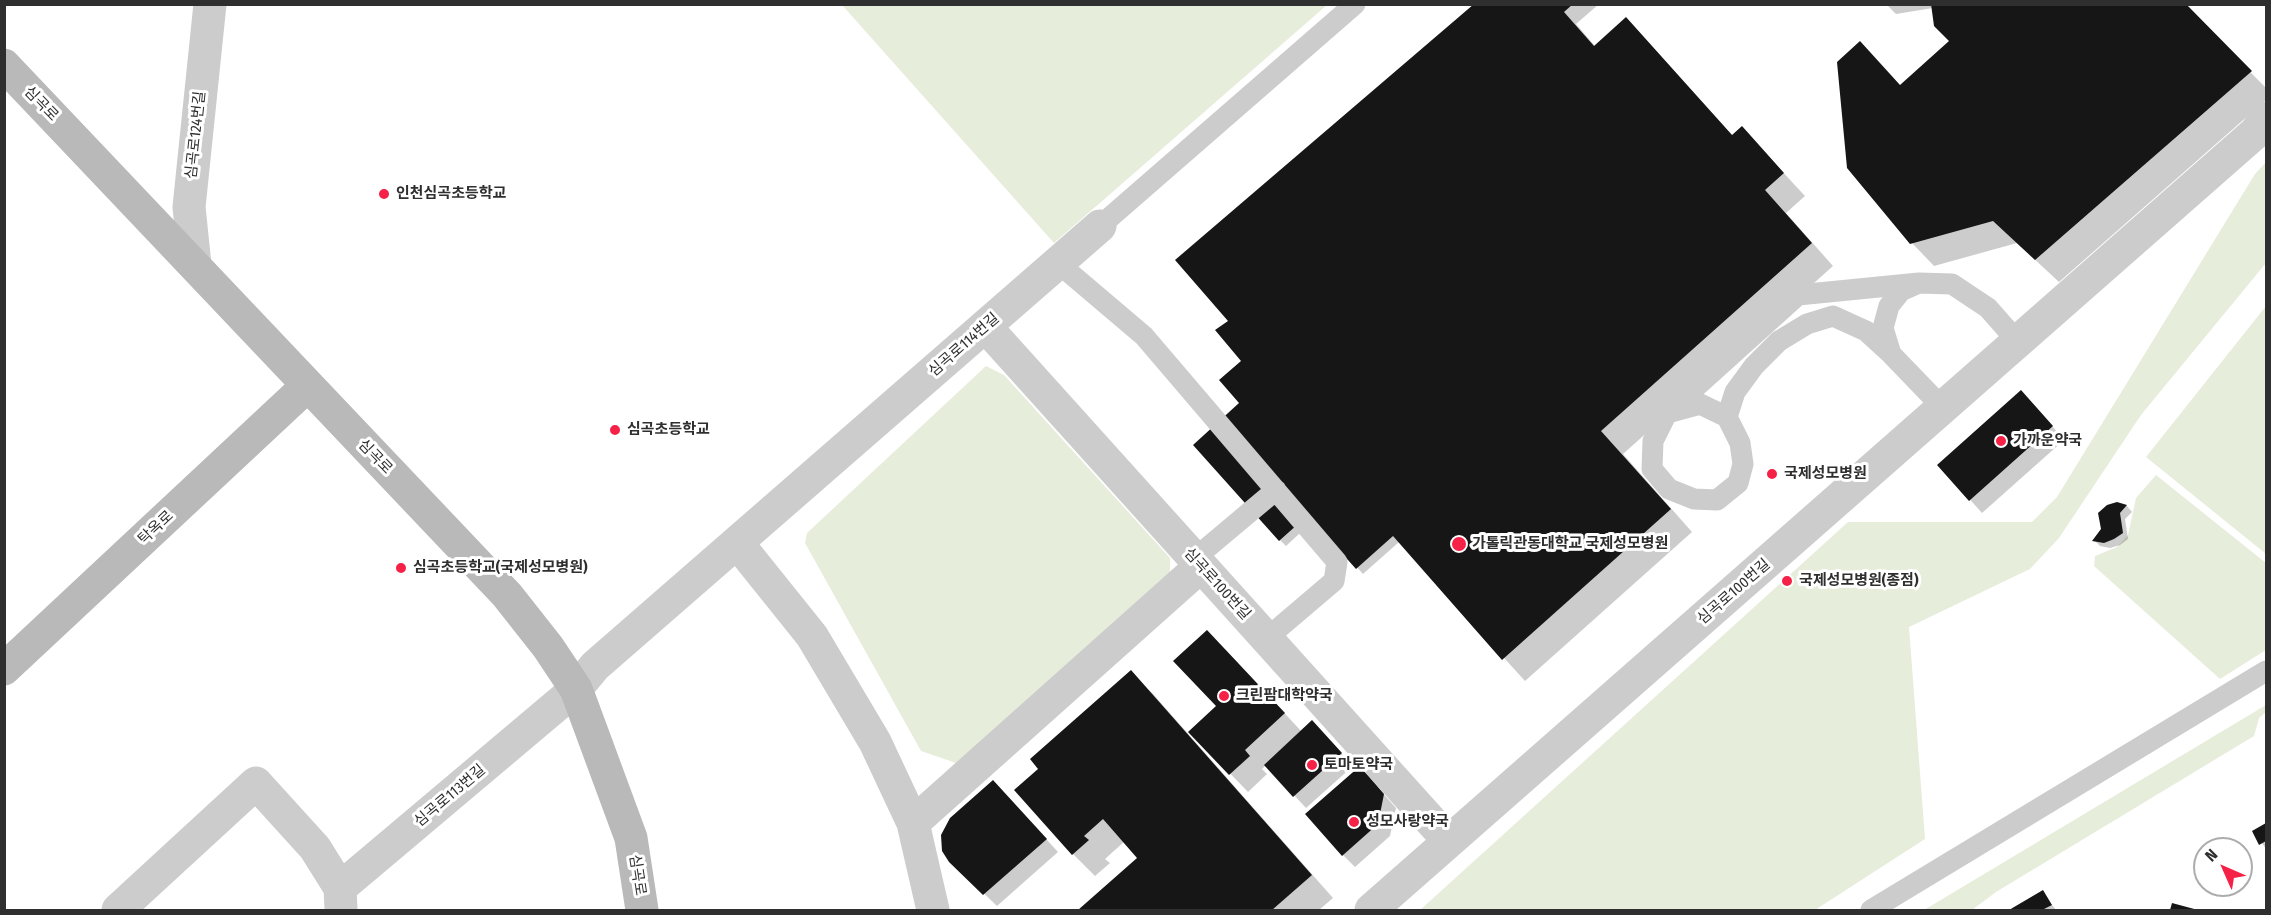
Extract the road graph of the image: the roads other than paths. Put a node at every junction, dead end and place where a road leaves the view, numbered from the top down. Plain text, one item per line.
1 (210, 4) edge
2 (1355, 4) edge
3 (4, 65) edge
4 (2266, 118) edge
5 (1100, 226) joint
6 (1058, 263) junction
7 (195, 265) junction
8 (1919, 283) junction
9 (985, 326) junction
10 (2018, 342) junction
11 (1891, 354) junction
12 (307, 386) junction
13 (1943, 408) junction
14 (1667, 413) junction
15 (1727, 417) junction
16 (1276, 490) junction
17 (735, 544) junction
18 (1198, 562) junction
19 (1267, 638) junction
20 (4, 669) edge
21 (2266, 671) edge
22 (576, 689) junction
23 (913, 823) junction
24 (1449, 841) junction
25 (340, 899) edge
26 (118, 910) edge
27 (642, 910) edge
28 (933, 910) edge
29 (1371, 910) edge
30 (1871, 910) edge

1 - 7 street, 심곡로124번길
2 - 5 lane, 심곡로114번길
3 - 7 street, 심곡로
4 - 10 street, 심곡로100번길
5 - 6 street, 심곡로114번길
6 - 9 street, 심곡로114번길
6 - 16 lane
7 - 12 street, 심곡로
8 - 10 lane
8 - 11 lane
8 - 14 lane
9 - 17 street, 심곡로114번길
9 - 18 street, 심곡로100번길
10 - 13 street, 심곡로100번길
11 - 13 lane
11 - 15 lane
12 - 20 street, 탁옥로
12 - 22 street, 심곡로
13 - 24 street, 심곡로100번길
14 - 15 lane
14 - 15 lane
16 - 18 lane
16 - 19 lane
17 - 22 street, 심곡로114번길
17 - 23 street
18 - 19 street, 심곡로100번길
18 - 23 street
19 - 24 street, 심곡로100번길
21 - 30 lane
22 - 25 street, 심곡로113번길
22 - 27 street, 심곡로
23 - 28 street
24 - 29 street, 심곡로100번길
25 - 26 street

